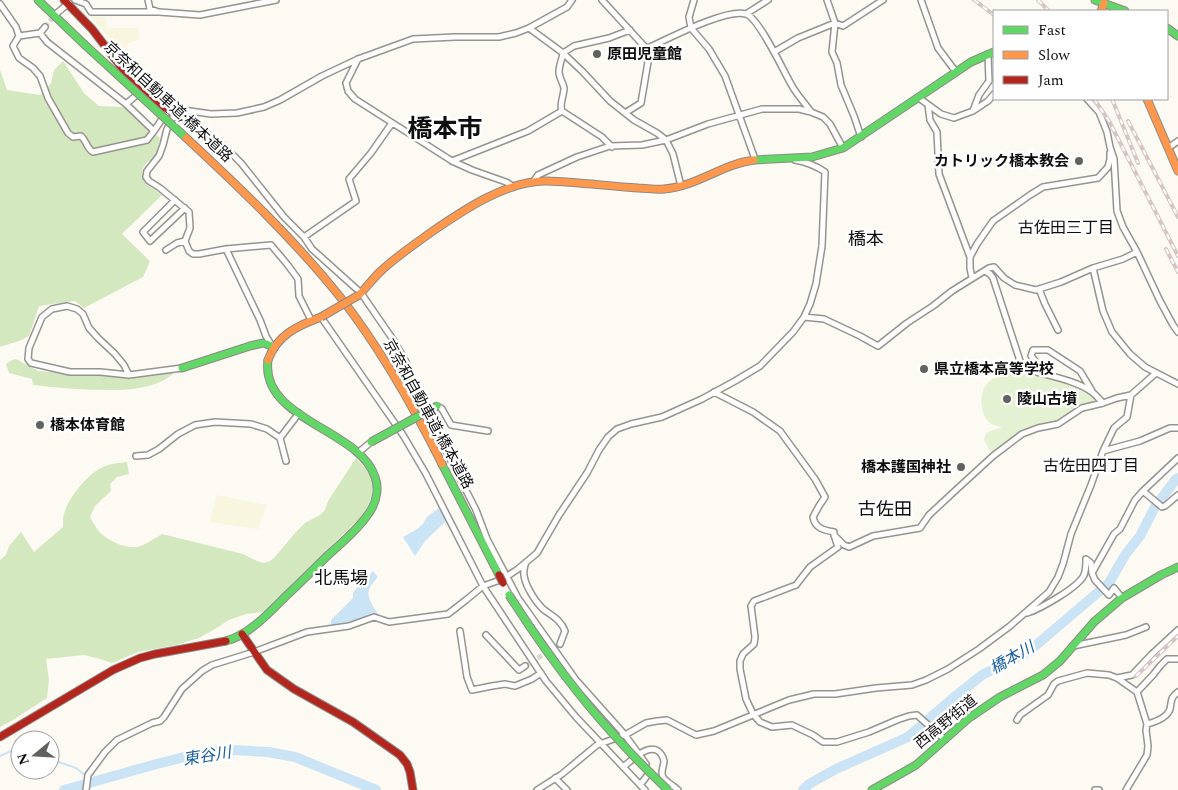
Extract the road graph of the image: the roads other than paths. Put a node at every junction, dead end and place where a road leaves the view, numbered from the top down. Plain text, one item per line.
1 (38, 0) edge
2 (148, 0) edge
3 (276, 0) edge
4 (572, 0) edge
5 (602, 0) edge
6 (694, 0) edge
7 (768, 0) edge
8 (827, 0) edge
9 (883, 0) edge
10 (921, 0) edge
11 (1095, 0) edge
12 (70, 1) edge
13 (0, 4) edge
14 (1104, 4) junction
15 (1101, 10) edge
16 (1122, 10) edge
17 (57, 12) tunnel mouth
18 (159, 12) junction
19 (746, 14) junction
20 (835, 23) junction
21 (45, 27) tunnel mouth
22 (529, 28) junction
23 (691, 28) junction
24 (630, 30) junction
25 (40, 33) junction
26 (19, 36) junction
27 (648, 48) junction
28 (774, 52) junction
29 (563, 53) junction
30 (991, 53) edge
31 (358, 59) junction
32 (956, 72) junction
33 (143, 90) junction
34 (993, 95) edge
35 (919, 98) junction
36 (1088, 100) edge
37 (1147, 100) edge
38 (126, 104) junction
39 (928, 105) junction
40 (168, 110) junction
41 (562, 111) junction
42 (176, 112) junction
43 (811, 112) junction
44 (972, 112) junction
45 (625, 113) junction
46 (738, 116) junction
47 (392, 123) junction
48 (154, 131) junction
49 (861, 137) junction
50 (666, 140) junction
51 (1178, 141) edge
52 (612, 146) junction
53 (1110, 147) junction
54 (843, 148) junction
55 (1168, 148) junction
56 (785, 158) junction
57 (755, 160) junction
58 (452, 161) junction
59 (1178, 171) edge
60 (532, 182) junction
61 (681, 186) junction
62 (514, 187) junction
63 (175, 200) junction
64 (185, 208) junction
65 (304, 237) junction
66 (185, 241) junction
67 (226, 249) junction
68 (166, 250) dead end
69 (1137, 252) junction
70 (970, 256) junction
71 (1093, 268) junction
72 (985, 271) junction
73 (972, 278) junction
74 (1039, 289) junction
75 (360, 294) junction
76 (321, 317) junction
77 (804, 317) junction
78 (311, 320) junction
79 (1058, 330) dead end
80 (1178, 332) edge
81 (272, 346) junction
82 (182, 368) joint
83 (1156, 373) junction
84 (129, 375) junction
85 (1054, 377) junction
86 (1178, 384) edge
87 (714, 392) junction
88 (1093, 392) junction
89 (1131, 395) junction
90 (1103, 404) junction
91 (437, 406) joint
92 (299, 413) junction
93 (1178, 428) edge
94 (488, 431) dead end
95 (280, 438) junction
96 (371, 442) joint
97 (1102, 451) junction
98 (359, 452) junction
99 (136, 456) dead end
100 (1178, 458) edge
101 (286, 461) dead end
102 (1143, 491) junction
103 (1178, 495) edge
104 (834, 535) junction
105 (526, 562) junction
106 (1178, 566) edge
107 (1092, 573) junction
108 (503, 578) junction
109 (483, 586) junction
110 (1122, 598) junction
111 (1023, 615) junction
112 (1146, 627) dead end
113 (1178, 630) edge
114 (460, 631) dead end
115 (242, 634) junction
116 (486, 635) dead end
117 (560, 644) dead end
118 (1073, 646) junction
119 (254, 652) junction
120 (1178, 659) edge
121 (525, 666) dead end
122 (541, 673) junction
123 (1117, 678) junction
124 (1137, 692) junction
125 (1178, 692) edge
126 (753, 714) junction
127 (1017, 720) dead end
128 (1147, 724) junction
129 (625, 735) junction
130 (0, 737) edge
131 (944, 739) junction
132 (601, 744) junction
133 (639, 754) junction
134 (623, 768) junction
135 (651, 771) junction
136 (555, 778) junction
137 (640, 784) junction
138 (86, 790) edge
139 (412, 790) edge
140 (537, 790) edge
141 (567, 790) edge
142 (645, 790) edge
143 (662, 790) edge
144 (668, 790) edge
145 (678, 790) edge
146 (872, 790) edge
147 (1126, 790) edge

1 - 108 main road, 京奈和自動車道;橋本道路, bridge
2 - 18 street
3 - 18 street
4 - 22 street
5 - 24 street
6 - 23 street
7 - 19 street
8 - 20 street
9 - 20 street
10 - 32 street
11 - 14 main road
12 - 17 street
12 - 18 street
12 - 33 main road
13 - 26 street
14 - 15 main road
14 - 16 main road
19 - 23 street
19 - 28 street
20 - 28 street
20 - 49 street
21 - 25 street
22 - 29 street
22 - 31 street
23 - 27 street
23 - 46 street
24 - 27 street
24 - 29 street
25 - 26 street
25 - 38 street
26 - 48 street
27 - 45 street
28 - 43 street
29 - 41 street
29 - 45 street
30 - 32 main road
30 - 44 street
31 - 42 street
31 - 47 street
32 - 35 main road
33 - 38 street
33 - 40 main road
34 - 44 street
35 - 39 street
35 - 49 main road
36 - 53 street
37 - 55 main road
38 - 48 street
39 - 44 street
39 - 70 street
40 - 42 street
40 - 48 street
41 - 52 street
41 - 58 street
42 - 63 street
42 - 65 street
43 - 46 street
43 - 54 street
45 - 50 street
46 - 50 street
46 - 57 street
47 - 58 street
47 - 65 street
49 - 54 main road
50 - 52 street
50 - 61 street
51 - 55 street
52 - 60 street
53 - 69 street
53 - 70 street
54 - 56 main road
55 - 59 main road
56 - 57 main road
56 - 77 street
57 - 61 main road
58 - 62 street
60 - 61 main road
60 - 62 main road
62 - 75 main road
63 - 64 street
63 - 64 street
64 - 66 street
65 - 75 street
66 - 67 street
66 - 68 street
67 - 78 street
67 - 81 street
69 - 71 street
69 - 80 street
70 - 73 street
71 - 74 street
71 - 83 street
72 - 73 street
72 - 74 street
72 - 85 street
73 - 77 street
74 - 79 street
75 - 76 main road, bridge
75 - 108 street
76 - 78 main road
76 - 109 street
77 - 87 street
78 - 81 main road
81 - 82 main road
81 - 92 main road
82 - 84 street
83 - 86 street
83 - 89 street
84 - 84 street
85 - 88 street
85 - 88 street
87 - 104 street
87 - 105 street
88 - 90 street
89 - 90 street
89 - 97 street
90 - 104 street
91 - 94 street
91 - 96 main road, bridge
92 - 95 street
92 - 98 main road
93 - 97 street
95 - 99 street
95 - 101 street
96 - 98 street
97 - 111 street
98 - 115 main road
100 - 102 street
102 - 103 street
102 - 107 street
104 - 126 street
105 - 108 street
105 - 117 street
106 - 110 main road, 西高野街道
107 - 110 street
107 - 111 street
108 - 109 street
108 - 129 street
108 - 144 main road, 京奈和自動車道;橋本道路, bridge
109 - 119 street
109 - 122 street
110 - 118 main road, 西高野街道
111 - 126 street
112 - 118 street
113 - 123 street
114 - 122 street
115 - 119 main road
115 - 130 main road
116 - 121 street
118 - 131 main road, 西高野街道
119 - 138 street
119 - 139 main road
120 - 124 street
122 - 132 street
123 - 124 street
123 - 127 street
124 - 128 street
125 - 128 street
126 - 129 street
126 - 131 street
128 - 147 street
129 - 132 street
129 - 133 street
131 - 146 main road, 西高野街道
132 - 134 street
132 - 136 street
133 - 134 street
133 - 135 street
133 - 145 street
134 - 137 street
135 - 137 street
135 - 143 street
136 - 140 street
136 - 141 street
137 - 142 street

